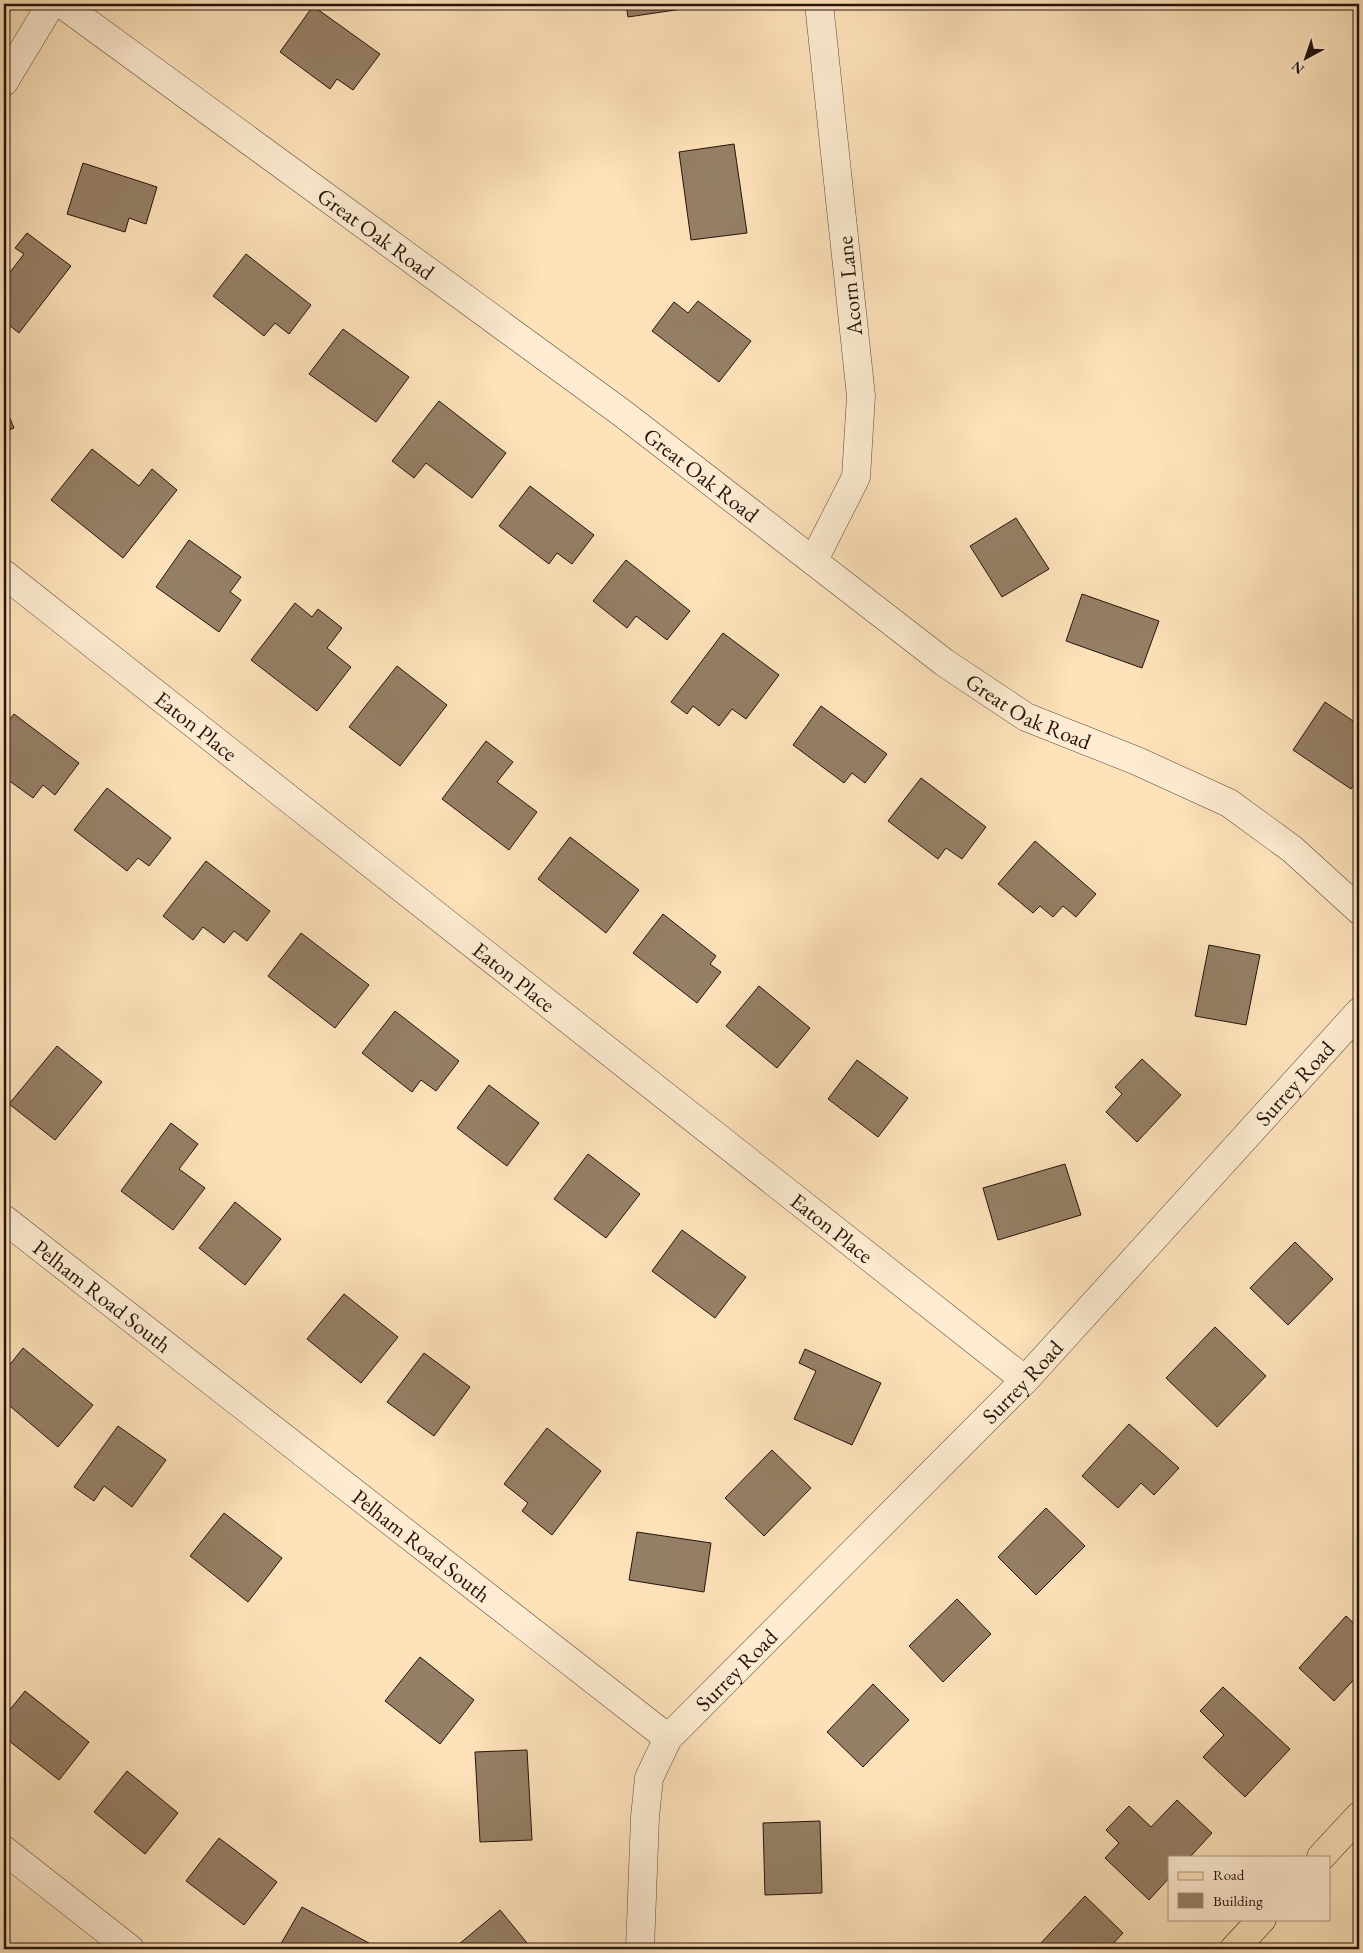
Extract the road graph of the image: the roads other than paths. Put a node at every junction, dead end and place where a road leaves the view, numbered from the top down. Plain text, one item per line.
1 (50, 4) edge
2 (62, 4) edge
3 (819, 4) edge
4 (4, 82) edge
5 (814, 560) junction
6 (4, 574) edge
7 (1359, 910) edge
8 (1359, 1012) edge
9 (4, 1219) edge
10 (1025, 1380) junction
11 (668, 1738) junction
12 (1359, 1816) edge
13 (4, 1850) edge
14 (1322, 1856) edge
15 (1261, 1920) edge
16 (130, 1949) edge
17 (640, 1949) edge
18 (1234, 1949) edge

1 - 4 street
2 - 5 street, Great Oak Road
3 - 5 street, Acorn Lane
5 - 7 street, Great Oak Road
6 - 10 street, Eaton Place
8 - 10 street, Surrey Road
9 - 11 street, Pelham Road South
10 - 11 street, Surrey Road
11 - 17 street
12 - 14 main road
13 - 16 street
15 - 18 main road

